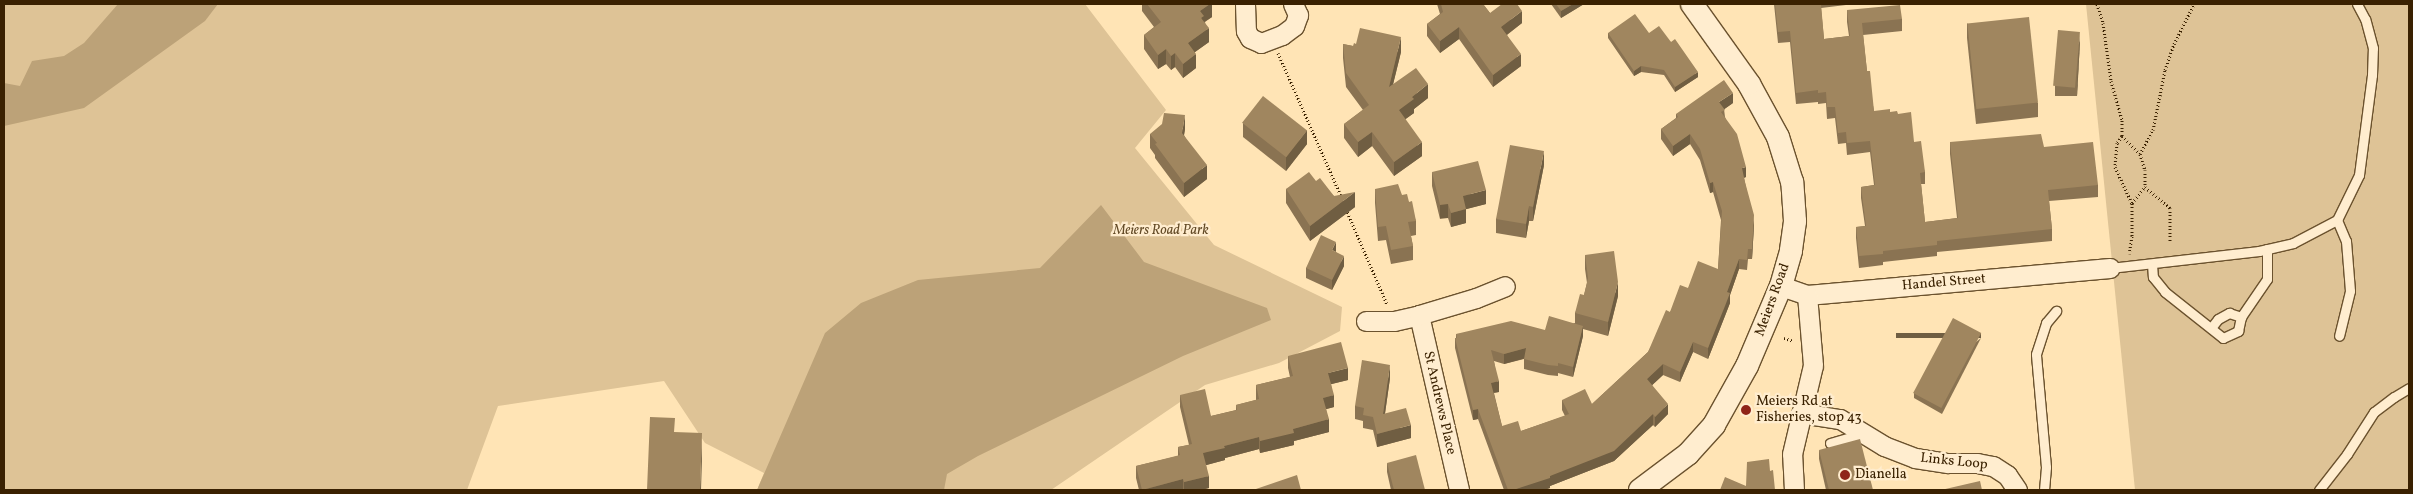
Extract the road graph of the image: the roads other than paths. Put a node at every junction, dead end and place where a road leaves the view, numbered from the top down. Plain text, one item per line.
1 (1246, 4) edge
2 (1293, 4) edge
3 (1692, 4) edge
4 (2357, 4) edge
5 (2337, 220) junction
6 (2267, 249) junction
7 (2152, 264) junction
8 (2118, 268) joint
9 (1504, 286) dead end
10 (1781, 286) junction
11 (1807, 295) junction
12 (2056, 311) dead end
13 (1419, 316) junction
14 (2241, 317) junction
15 (1366, 321) dead end
16 (2211, 328) junction
17 (2338, 336) dead end
18 (2409, 388) edge
19 (1801, 413) junction
20 (1863, 434) junction
21 (1830, 443) dead end
22 (1459, 490) edge
23 (1640, 490) edge
24 (1794, 490) edge
25 (2017, 490) edge
26 (2044, 490) edge
27 (2319, 490) edge

1 - 2 street
3 - 10 street, Meiers Road
4 - 5 lane
5 - 6 lane
5 - 17 lane
6 - 7 lane
6 - 14 lane
7 - 8 lane
7 - 16 lane
8 - 11 street, Handel Street
9 - 13 street
10 - 11 street, Handel Street
10 - 23 street, Meiers Road
11 - 19 street
12 - 26 lane
13 - 15 street
13 - 22 street, St Andrews Place
14 - 16 lane
14 - 16 lane
18 - 27 lane
19 - 20 street, Links Loop
19 - 24 street
20 - 21 lane
20 - 25 street, Links Loop

